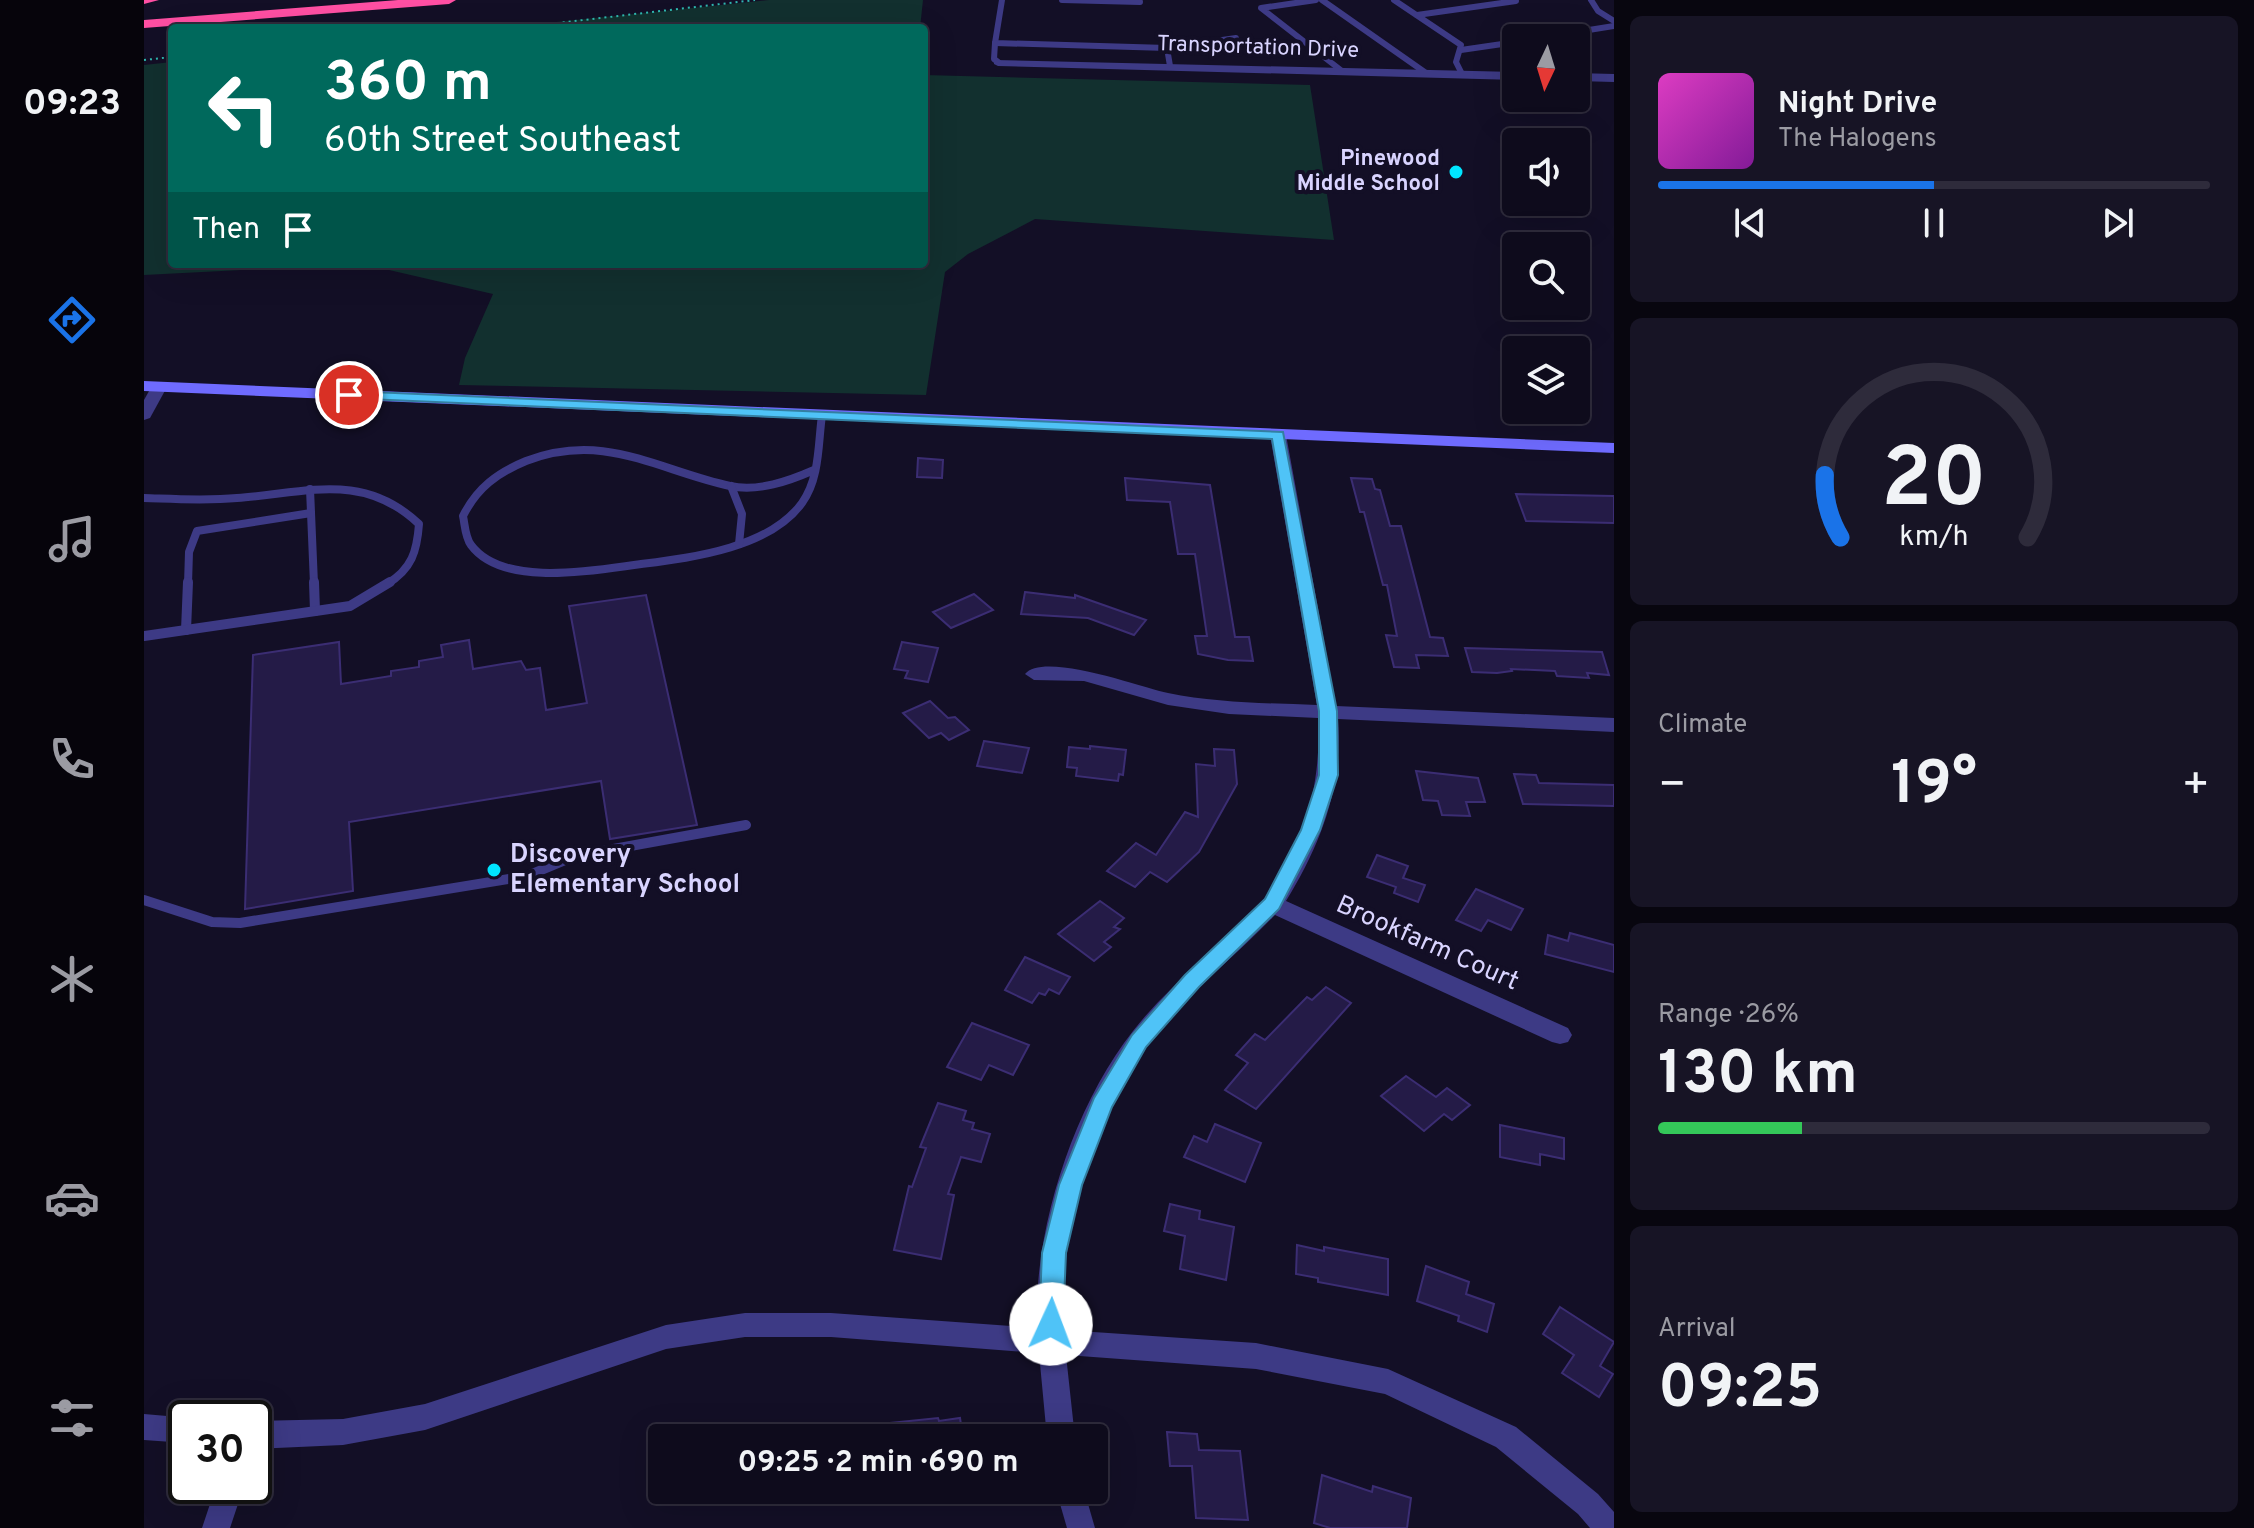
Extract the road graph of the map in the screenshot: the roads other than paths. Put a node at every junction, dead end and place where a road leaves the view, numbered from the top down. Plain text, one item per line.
1 (144, 0) edge
2 (152, 0) edge
3 (449, 0) edge
4 (1002, 0) edge
5 (1062, 0) edge
6 (1316, 0) edge
7 (1322, 0) edge
8 (1394, 0) edge
9 (1591, 0) edge
10 (1516, 1) edge
11 (1140, 2) edge
12 (1417, 15) junction
13 (144, 24) edge
14 (1614, 24) edge
15 (1590, 28) edge
16 (1236, 38) dead end
17 (995, 43) junction
18 (1502, 44) edge
19 (1167, 48) junction
20 (1461, 50) junction
21 (998, 62) joint
22 (1170, 66) junction
23 (1342, 71) junction
24 (1426, 73) junction
25 (1462, 74) junction
26 (1502, 75) edge
27 (1590, 77) edge
28 (1614, 78) edge
29 (152, 387) edge
30 (144, 415) edge
31 (822, 415) junction
32 (1278, 435) junction
33 (1614, 448) edge
34 (814, 470) junction
35 (731, 486) junction
36 (310, 489) junction
37 (144, 498) edge
38 (311, 513) junction
39 (739, 544) junction
40 (315, 611) junction
41 (186, 630) junction
42 (144, 636) edge
43 (1034, 674) dead end
44 (1328, 711) junction
45 (1614, 725) edge
46 (746, 825) dead end
47 (144, 900) edge
48 (1272, 904) junction
49 (1560, 1035) dead end
50 (1051, 1342) junction
51 (1060, 1424) edge
52 (144, 1427) edge
53 (168, 1429) edge
54 (272, 1434) edge
55 (224, 1504) edge
56 (1074, 1504) edge
57 (216, 1528) edge
58 (1081, 1528) edge
59 (1609, 1528) edge

1 - 2 highway
3 - 13 highway
4 - 17 lane
5 - 11 lane
6 - 23 lane
7 - 24 lane
8 - 12 lane
9 - 14 lane
10 - 12 lane
12 - 20 lane
14 - 15 lane
16 - 19 lane
17 - 19 lane
17 - 21 lane
18 - 20 lane
19 - 22 lane
20 - 25 lane
21 - 22 street, Transportation Drive
22 - 23 street, Transportation Drive
23 - 24 street, Transportation Drive
24 - 25 street, Transportation Drive
25 - 26 street, Transportation Drive
27 - 28 street
29 - 30 street
29 - 31 main road
31 - 32 main road
31 - 34 lane
32 - 33 main road
32 - 44 street
34 - 35 lane
34 - 39 lane
35 - 39 lane
35 - 39 lane
36 - 37 lane
36 - 38 lane
36 - 40 lane
38 - 40 lane
38 - 41 lane
40 - 41 lane
41 - 42 lane
43 - 44 street
44 - 45 street
44 - 48 street
46 - 47 lane
48 - 49 street, Brookfarm Court
48 - 50 street
50 - 51 street
50 - 54 street
50 - 59 street
52 - 53 street
55 - 57 street
56 - 58 street

